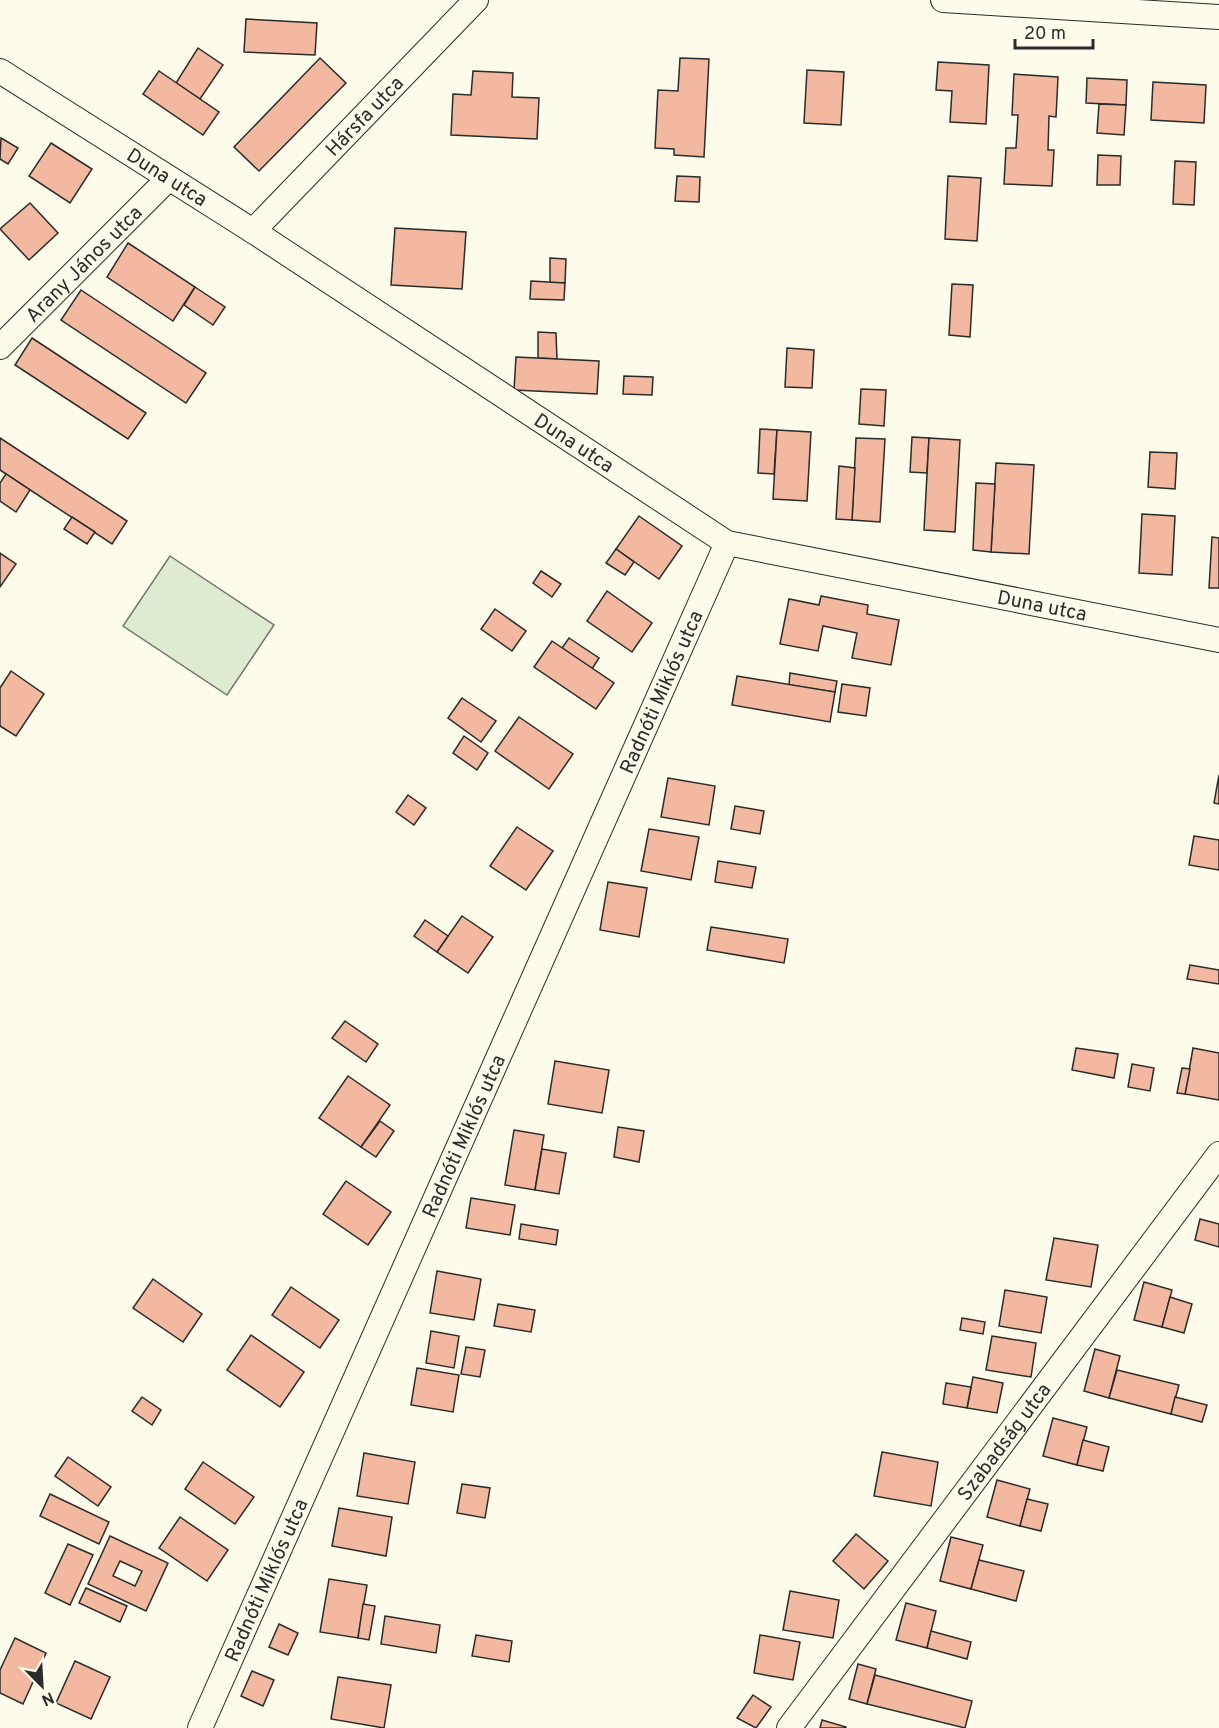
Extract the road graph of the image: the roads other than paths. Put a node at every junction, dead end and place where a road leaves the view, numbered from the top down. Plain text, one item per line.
1 (476, 0) edge
2 (943, 0) edge
3 (1219, 17) edge
4 (0, 71) edge
5 (168, 179) junction
6 (253, 231) junction
7 (0, 347) edge
8 (728, 543) junction
9 (1219, 640) edge
10 (1219, 1154) edge
11 (200, 1728) edge
12 (789, 1728) edge

1 - 6 street, Hársfa utca
2 - 3 street
4 - 5 street, Duna utca
5 - 6 street, Duna utca
5 - 7 street, Arany János utca
6 - 8 street, Duna utca
8 - 9 street, Duna utca
8 - 11 street, Radnóti Miklós utca
10 - 12 street, Szabadság utca

